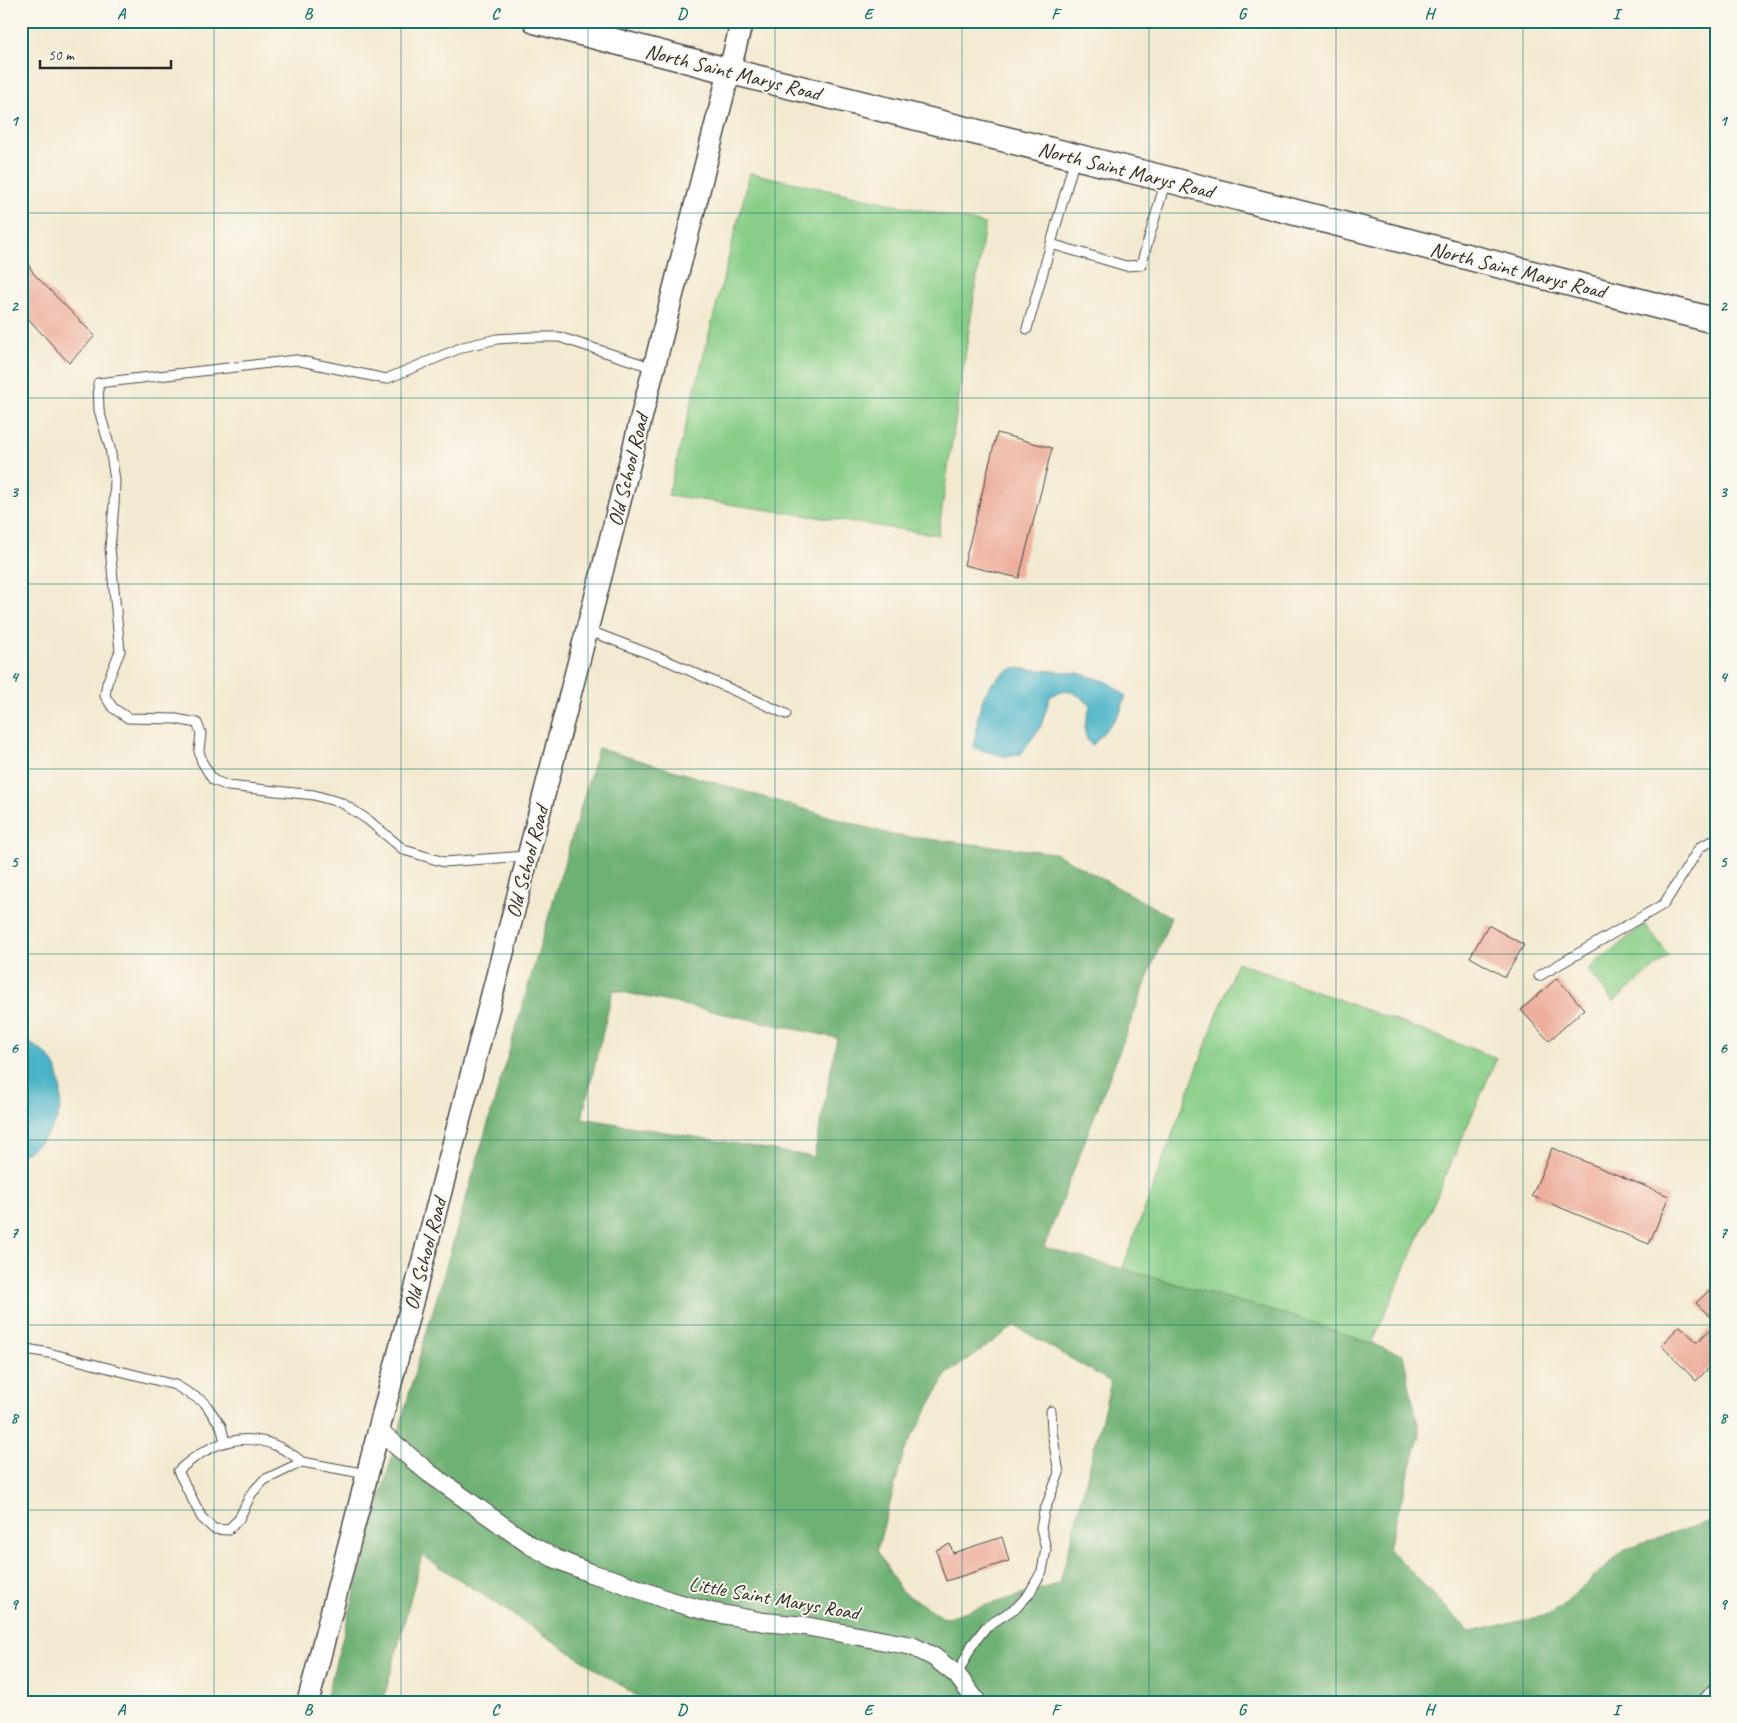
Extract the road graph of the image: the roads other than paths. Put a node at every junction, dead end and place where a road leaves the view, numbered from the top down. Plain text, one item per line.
1 (536, 21) edge
2 (742, 21) edge
3 (729, 71) junction
4 (1075, 157) junction
5 (1166, 180) junction
6 (1051, 244) junction
7 (1716, 321) edge
8 (1027, 329) dead end
9 (654, 368) junction
10 (587, 630) junction
11 (786, 714) dead end
12 (1716, 839) edge
13 (528, 856) junction
14 (1539, 976) dead end
15 (21, 1348) edge
16 (1052, 1411) dead end
17 (378, 1431) junction
18 (225, 1442) junction
19 (302, 1462) junction
20 (367, 1474) junction
21 (957, 1675) junction
22 (308, 1702) edge
23 (977, 1702) edge

1 - 3 main road, North Saint Marys Road
2 - 3 street, Old School Road
3 - 4 main road, North Saint Marys Road
3 - 9 street, Old School Road
4 - 5 main road, North Saint Marys Road
4 - 6 lane
5 - 6 lane
5 - 7 main road, North Saint Marys Road
6 - 8 lane
9 - 10 street, Old School Road
9 - 13 lane
10 - 11 lane
10 - 13 street, Old School Road
12 - 14 lane
13 - 17 street, Old School Road
15 - 18 lane
16 - 21 lane
17 - 20 street, Old School Road
17 - 21 street, Little Saint Marys Road
18 - 19 lane
18 - 19 lane
19 - 20 lane
20 - 22 street, Old School Road
21 - 23 street, Little Saint Marys Road

